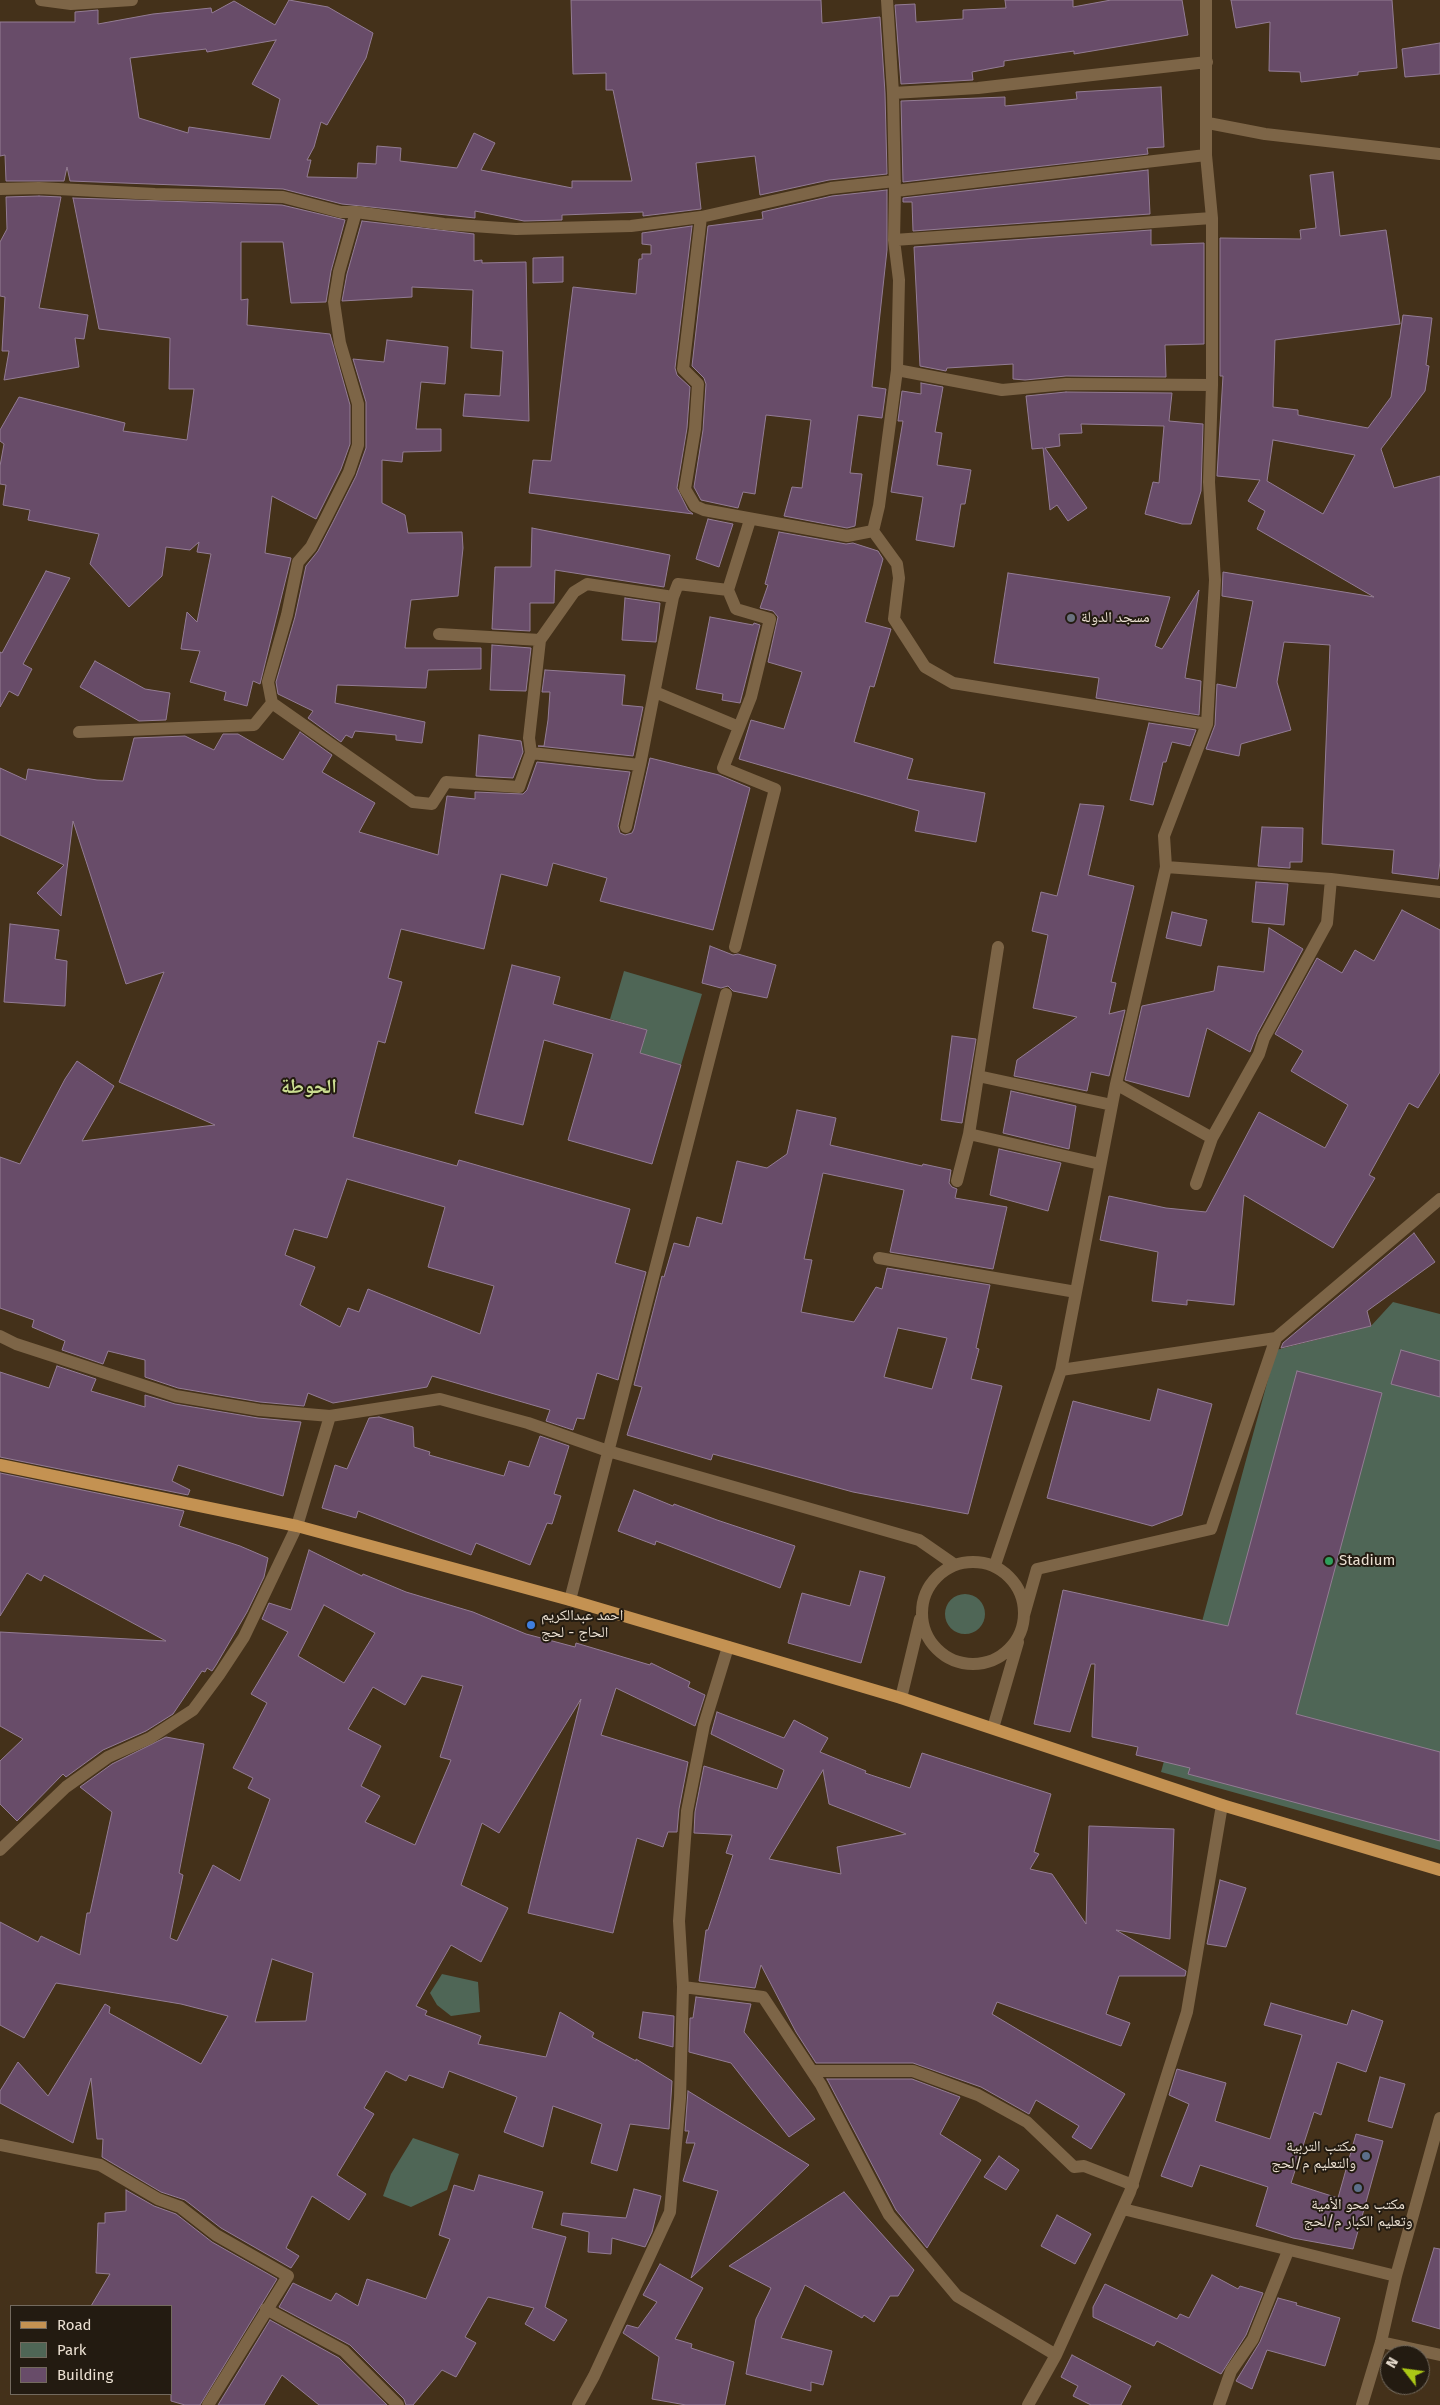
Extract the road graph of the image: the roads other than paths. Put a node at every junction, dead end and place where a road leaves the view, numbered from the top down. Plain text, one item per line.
1 (41, 0) edge
2 (132, 0) edge
3 (887, 0) edge
4 (1206, 0) edge
5 (1207, 62) junction
6 (893, 92) junction
7 (1208, 123) junction
8 (1440, 154) edge
9 (1206, 155) junction
10 (895, 186) junction
11 (0, 189) edge
12 (356, 212) junction
13 (701, 217) junction
14 (1212, 218) junction
15 (894, 240) junction
16 (897, 370) junction
17 (1212, 385) junction
18 (750, 520) junction
19 (873, 531) junction
20 (728, 590) junction
21 (673, 596) junction
22 (439, 634) dead end
23 (540, 640) junction
24 (655, 692) junction
25 (272, 703) junction
26 (1207, 724) junction
27 (739, 727) junction
28 (79, 732) dead end
29 (531, 753) junction
30 (640, 765) junction
31 (626, 827) dead end
32 (1166, 867) junction
33 (1331, 879) junction
34 (1440, 892) edge
35 (998, 947) dead end
36 (735, 948) dead end
37 (726, 994) dead end
38 (978, 1076) junction
39 (1116, 1084) junction
40 (1112, 1105) junction
41 (969, 1134) junction
42 (1212, 1138) junction
43 (1100, 1164) junction
44 (957, 1181) dead end
45 (1196, 1184) dead end
46 (1440, 1199) edge
47 (879, 1258) dead end
48 (1076, 1292) junction
49 (0, 1336) edge
50 (1276, 1338) junction
51 (1061, 1370) junction
52 (330, 1416) junction
53 (608, 1451) junction
54 (0, 1465) edge
55 (296, 1526) junction
56 (955, 1565) junction
57 (995, 1565) junction
58 (570, 1600) junction
59 (922, 1611) junction
60 (1024, 1615) junction
61 (1020, 1634) junction
62 (728, 1647) junction
63 (901, 1698) junction
64 (993, 1728) junction
65 (1222, 1805) junction
66 (0, 1850) edge
67 (1440, 1870) edge
68 (683, 1987) junction
69 (812, 2071) junction
70 (1440, 2118) edge
71 (0, 2145) edge
72 (1133, 2184) junction
73 (1123, 2209) junction
74 (1288, 2251) junction
75 (1396, 2276) junction
76 (266, 2309) junction
77 (1381, 2342) junction
78 (1056, 2355) junction
79 (1440, 2355) edge
80 (208, 2405) edge
81 (398, 2405) edge
82 (578, 2405) edge
83 (1028, 2405) edge
84 (1219, 2405) edge
85 (1362, 2405) edge

1 - 2 street
3 - 6 street
4 - 5 street
5 - 6 street
5 - 7 street
6 - 10 street
7 - 8 street
7 - 9 street
9 - 10 street
9 - 14 street
10 - 13 street
10 - 15 street
11 - 12 street
12 - 13 street
12 - 25 street
13 - 18 street
14 - 15 street
14 - 17 street
15 - 16 street
16 - 17 street
16 - 19 street
17 - 26 street
18 - 19 street
18 - 20 street
19 - 26 street
20 - 21 street
20 - 27 street
21 - 23 street
21 - 24 street
22 - 23 street
23 - 29 street
24 - 27 street
24 - 30 street
25 - 28 street
25 - 29 street
26 - 32 street
27 - 36 street
29 - 30 street
30 - 31 street
32 - 33 street
32 - 39 street
33 - 34 street
33 - 42 street
35 - 38 street
37 - 53 street
38 - 40 street
38 - 41 street
39 - 40 street
39 - 42 street
40 - 43 street
41 - 43 street
41 - 44 street
42 - 45 street
43 - 48 street
46 - 50 street
47 - 48 street
48 - 51 street
49 - 52 street
50 - 51 street
50 - 60 street
51 - 57 street
52 - 53 street
52 - 55 street
53 - 56 street
53 - 58 street
54 - 55 main road
55 - 58 main road
55 - 66 street
56 - 57 street
56 - 59 street
57 - 60 street
58 - 62 main road
59 - 61 street
59 - 63 street
60 - 61 street
61 - 64 street
62 - 63 main road
62 - 68 street
63 - 64 main road
64 - 65 main road
65 - 67 main road
65 - 72 street
68 - 69 street
68 - 82 street
69 - 72 street
69 - 78 street
70 - 75 street
71 - 76 street
72 - 73 street
73 - 74 street
73 - 78 street
74 - 75 street
74 - 84 street
75 - 77 street
76 - 80 street
76 - 81 street
77 - 79 street
77 - 85 street
78 - 83 street

